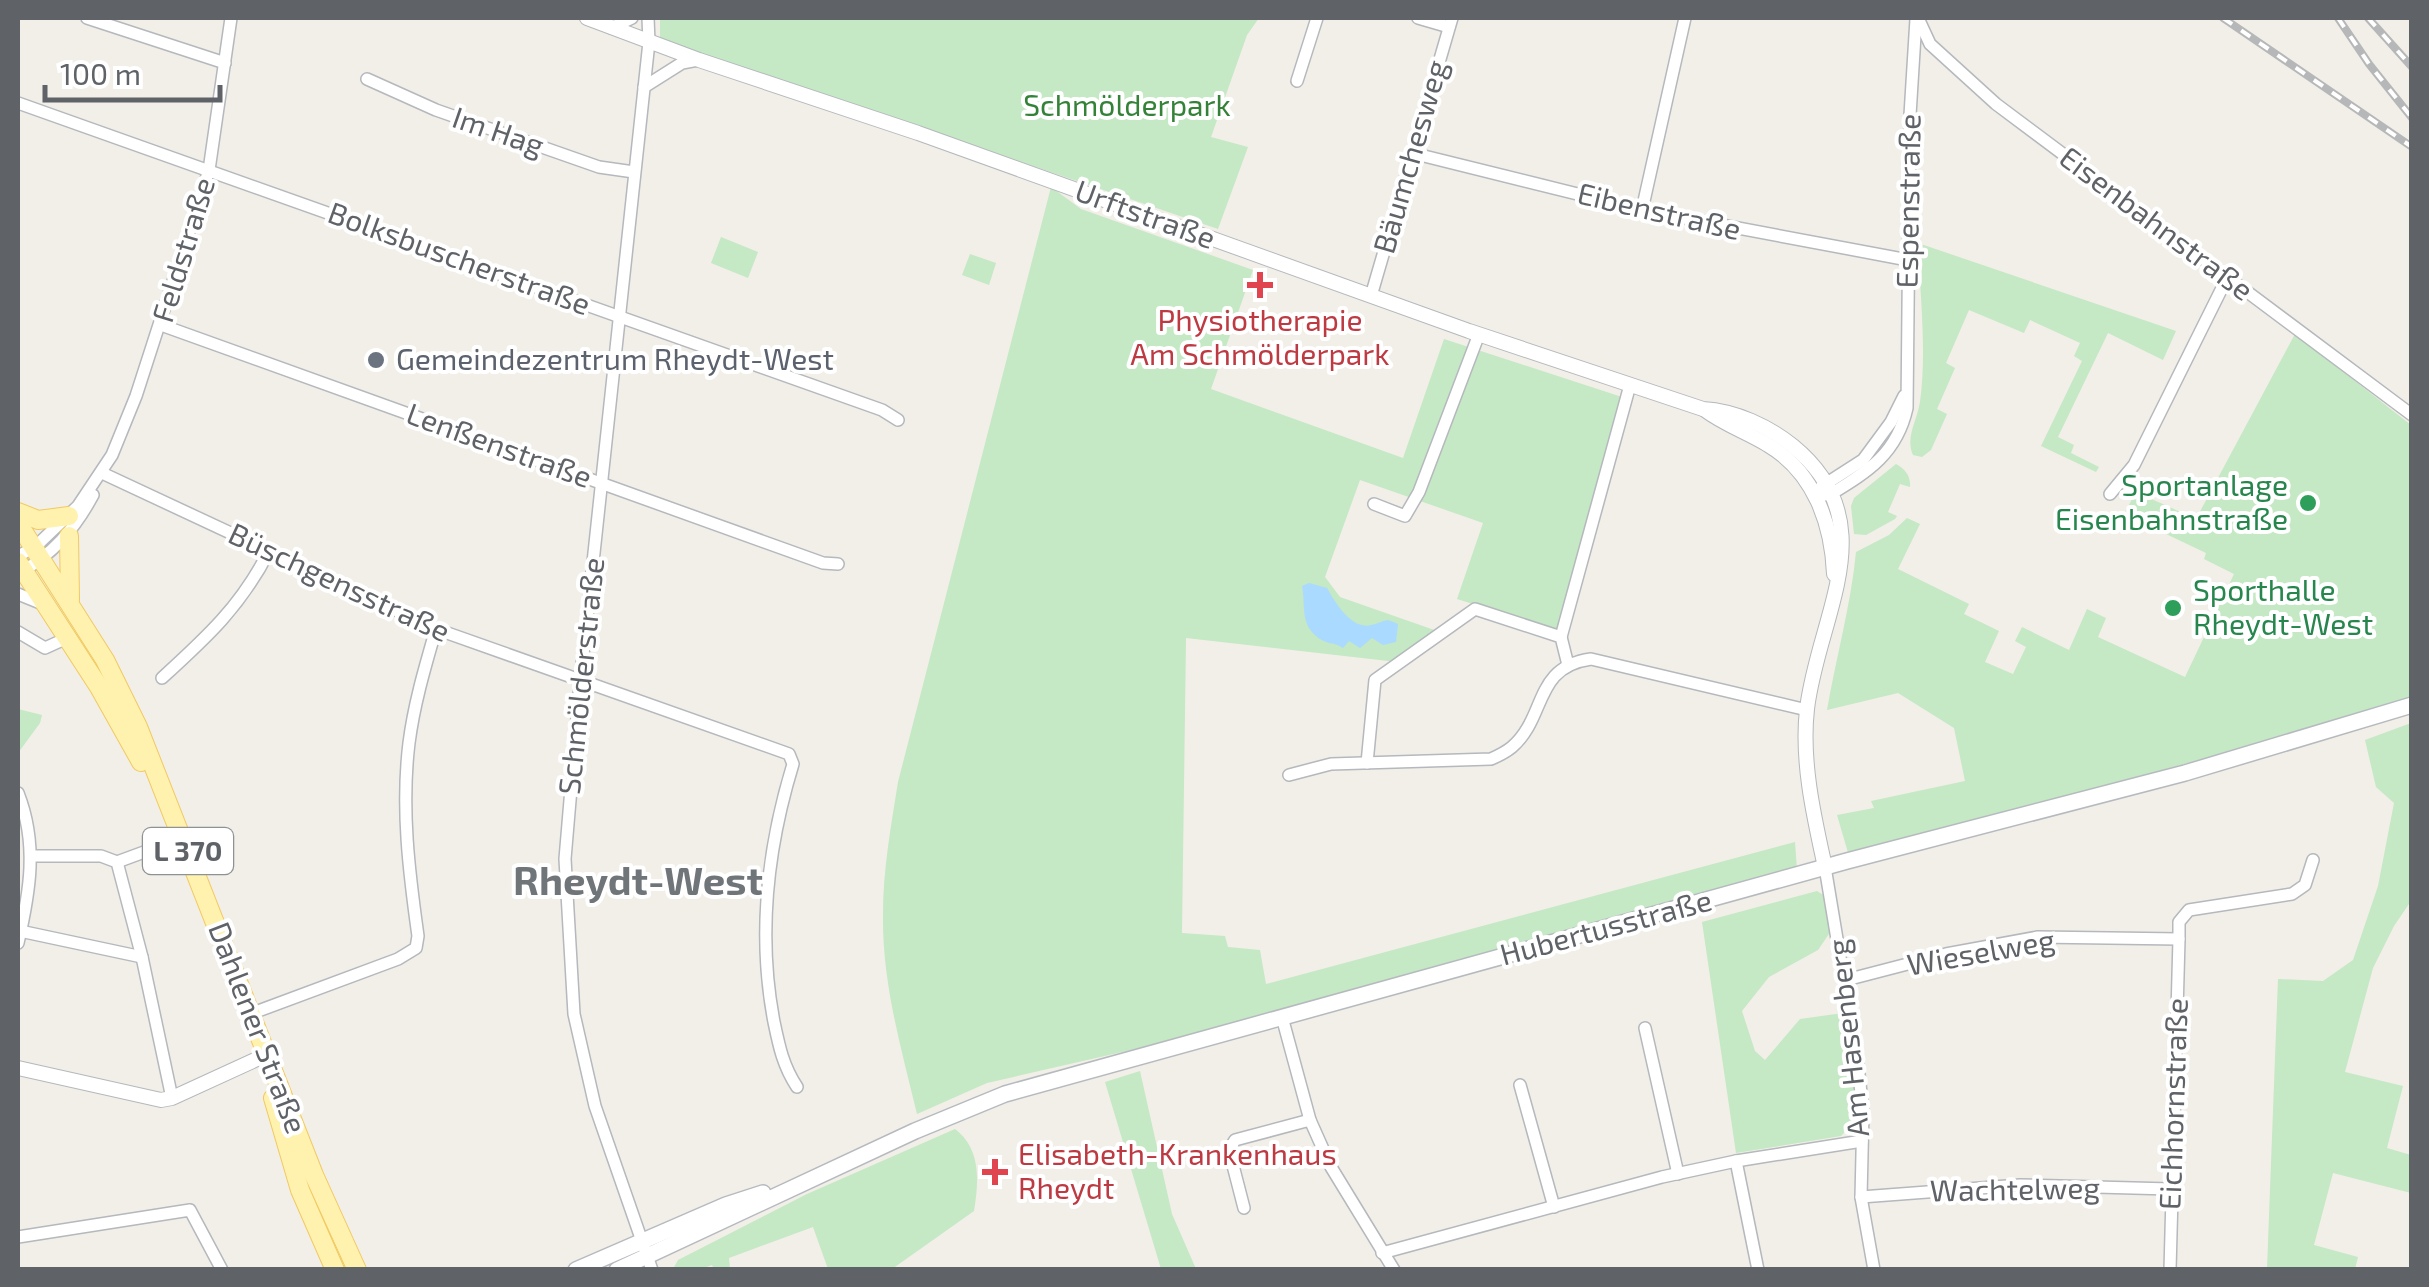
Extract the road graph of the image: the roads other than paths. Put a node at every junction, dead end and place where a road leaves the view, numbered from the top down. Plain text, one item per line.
1 (87, 18) edge
2 (231, 18) edge
3 (587, 18) edge
4 (632, 18) edge
5 (648, 18) edge
6 (1318, 18) edge
7 (1418, 18) edge
8 (1684, 18) edge
9 (1918, 18) edge
10 (1450, 22) edge
11 (610, 28) junction
12 (649, 42) junction
13 (699, 60) junction
14 (225, 64) junction
15 (367, 79) dead end
16 (1297, 81) dead end
17 (644, 87) junction
18 (18, 103) edge
19 (1412, 153) junction
20 (209, 170) junction
21 (634, 172) junction
22 (1642, 210) junction
23 (1908, 260) junction
24 (2227, 278) junction
25 (1371, 296) junction
26 (619, 317) junction
27 (161, 325) junction
28 (1479, 334) junction
29 (1630, 384) junction
30 (1704, 409) junction
31 (2412, 415) edge
32 (898, 420) dead end
33 (102, 473) junction
34 (602, 483) junction
35 (1828, 488) junction
36 (1815, 494) junction
37 (2110, 494) dead end
38 (1374, 504) dead end
39 (18, 512) edge
40 (69, 516) junction
41 (18, 523) edge
42 (69, 536) junction
43 (269, 552) junction
44 (38, 553) junction
45 (838, 564) dead end
46 (19, 566) edge
47 (18, 594) edge
48 (1834, 595) junction
49 (70, 601) junction
50 (45, 605) junction
51 (436, 630) junction
52 (18, 632) edge
53 (1561, 636) junction
54 (66, 638) junction
55 (1568, 665) junction
56 (162, 678) dead end
57 (580, 682) junction
58 (2412, 704) edge
59 (1807, 710) junction
60 (1367, 763) junction
61 (1289, 775) dead end
62 (18, 792) edge
63 (174, 841) junction
64 (32, 856) junction
65 (2313, 860) dead end
66 (117, 862) junction
67 (1825, 867) junction
68 (19, 937) edge
69 (2179, 940) junction
70 (142, 957) junction
71 (1846, 980) junction
72 (250, 1014) junction
73 (1282, 1017) junction
74 (1645, 1028) dead end
75 (258, 1059) junction
76 (18, 1068) edge
77 (1520, 1086) dead end
78 (797, 1087) dead end
79 (172, 1098) junction
80 (1310, 1120) junction
81 (1862, 1141) junction
82 (1736, 1161) junction
83 (1678, 1174) junction
84 (2170, 1188) junction
85 (1860, 1197) junction
86 (1554, 1207) junction
87 (1244, 1208) dead end
88 (18, 1237) edge
89 (1382, 1253) junction
90 (647, 1255) edge
91 (222, 1270) edge
92 (334, 1270) edge
93 (356, 1270) edge
94 (576, 1270) edge
95 (617, 1270) edge
96 (1394, 1270) edge
97 (1758, 1270) edge
98 (1874, 1270) edge
99 (2170, 1270) edge

1 - 14 street
2 - 14 street, Feldstraße
3 - 11 street, Urftstraße
4 - 11 street
5 - 12 street, Schmölderstraße
6 - 16 street
7 - 10 street
8 - 22 street
9 - 23 street, Espenstraße
9 - 24 street, Eisenbahnstraße
10 - 19 street, Bäumchesweg
11 - 12 street, Urftstraße
12 - 13 street, Urftstraße
12 - 17 street, Schmölderstraße
13 - 17 street
13 - 25 street, Urftstraße
14 - 20 street, Feldstraße
15 - 21 street, Im Hag
17 - 21 street, Schmölderstraße
18 - 20 street, Bolksbuscherstraße
19 - 22 street, Eibenstraße
19 - 25 street, Bäumchesweg
20 - 26 street, Bolksbuscherstraße
20 - 27 street, Feldstraße
21 - 26 street, Schmölderstraße
22 - 23 street, Eibenstraße
23 - 35 street, Espenstraße
24 - 31 street, Eisenbahnstraße
24 - 37 street
25 - 28 street, Urftstraße
26 - 32 street, Bolksbuscherstraße
26 - 34 street, Schmölderstraße
27 - 33 street, Feldstraße
27 - 34 street, Lenßenstraße
28 - 29 street, Urftstraße
28 - 38 street
29 - 30 street, Urftstraße
29 - 53 street
30 - 35 street, Urftstraße
30 - 36 street, Urftstraße
33 - 40 street, Feldstraße
33 - 42 street, Feldstraße
33 - 43 street, Büschgensstraße
34 - 45 street, Lenßenstraße
34 - 57 street, Schmölderstraße
35 - 36 street
35 - 48 street, Urftstraße
36 - 48 street, Urftstraße
39 - 40 main road
40 - 44 street, Feldstraße
41 - 44 main road, Dahlener Straße / L 370
42 - 44 street, Feldstraße
42 - 49 main road
43 - 51 street, Büschgensstraße
43 - 56 street
44 - 46 street
44 - 49 main road, Dahlener Straße / L 370
46 - 50 main road, Dahlener Straße / L 370
47 - 50 street
48 - 59 street, Urftstraße
49 - 72 main road, Dahlener Straße / L 370
50 - 54 main road, Dahlener Straße / L 370
51 - 57 street, Büschgensstraße
51 - 72 street
52 - 54 street
53 - 55 street
53 - 60 street
54 - 63 main road, Dahlener Straße / L 370
55 - 59 street
55 - 60 street
57 - 78 street, Büschgensstraße
57 - 90 street, Schmölderstraße
58 - 67 main road, Hubertusstraße
59 - 67 street, Urftstraße
60 - 61 street
62 - 64 street
63 - 66 street
63 - 75 main road, Dahlener Straße / L 370
64 - 66 street
64 - 68 street
65 - 69 street
66 - 70 street
67 - 71 street, Am Hasenberg
67 - 73 main road, Hubertusstraße
68 - 70 street
69 - 71 street, Wieselweg
69 - 84 street, Eichhornstraße
70 - 79 street
71 - 81 street, Am Hasenberg
72 - 93 main road, Dahlener Straße / L 370
73 - 80 street
73 - 90 main road, Hubertusstraße
74 - 83 street
75 - 79 street
75 - 92 main road, Dahlener Straße / L 370
76 - 79 street
77 - 86 street
80 - 87 street
80 - 89 street
81 - 82 street
81 - 85 street, Am Hasenberg
82 - 83 street
82 - 97 street
83 - 86 street
84 - 85 street, Wachtelweg
84 - 99 street, Eichhornstraße
85 - 98 street, Am Hasenberg
86 - 89 street
88 - 91 street
89 - 96 street
90 - 94 main road, Hubertusstraße
90 - 95 main road, Hubertusstraße

